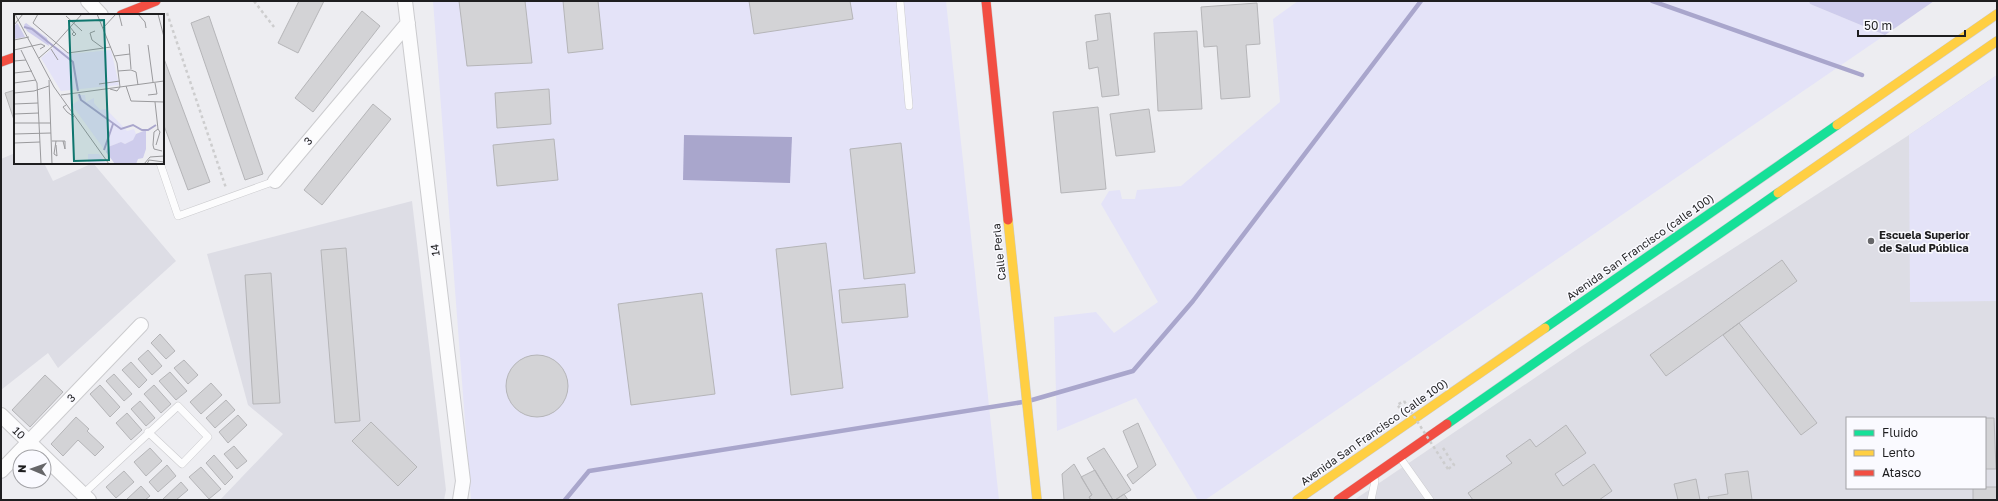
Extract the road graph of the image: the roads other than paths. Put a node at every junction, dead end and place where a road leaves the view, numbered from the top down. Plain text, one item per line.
1 (88, 1) edge
2 (156, 1) edge
3 (405, 1) edge
4 (900, 1) edge
5 (986, 1) edge
6 (100, 14) edge
7 (124, 14) edge
8 (1997, 14) edge
9 (408, 23) junction
10 (1997, 42) edge
11 (14, 57) edge
12 (1, 62) edge
13 (910, 106) dead end
14 (160, 164) edge
15 (275, 181) joint
16 (141, 325) dead end
17 (1, 415) edge
18 (148, 432) junction
19 (29, 442) junction
20 (1400, 458) junction
21 (1, 471) edge
22 (1376, 474) junction
23 (86, 497) edge
24 (460, 500) edge
25 (1037, 500) edge
26 (1297, 500) edge
27 (1338, 500) edge
28 (1371, 500) edge
29 (1430, 500) edge

1 - 6 street
2 - 7 main road
3 - 9 street, 14
4 - 13 lane
5 - 25 main road, Calle Perla
8 - 26 main road, Avenida San Francisco (calle 100)
9 - 15 street, 3
9 - 24 street, 14
10 - 20 main road
11 - 12 main road
14 - 15 lane, 3
16 - 19 street, 3
17 - 19 street, 10
18 - 18 lane
18 - 23 lane
19 - 21 street, 3
19 - 23 street, 10
20 - 22 main road
20 - 29 lane
22 - 27 main road
22 - 28 lane

